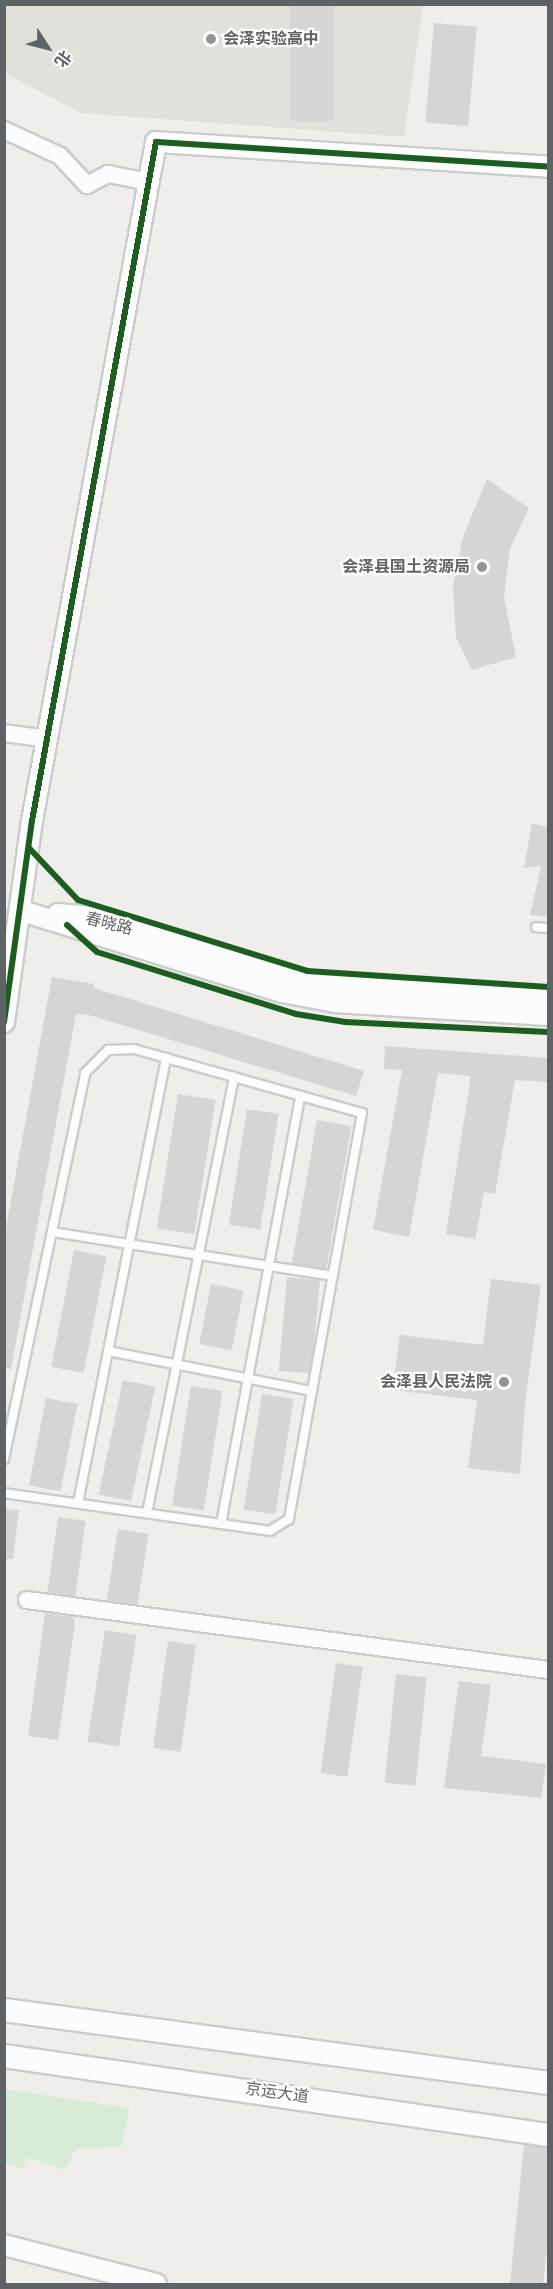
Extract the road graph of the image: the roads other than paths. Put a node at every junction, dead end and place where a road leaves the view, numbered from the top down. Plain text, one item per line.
1 (4, 130) edge
2 (549, 167) edge
3 (149, 182) junction
4 (4, 733) edge
5 (49, 739) junction
6 (13, 910) edge
7 (536, 927) dead end
8 (549, 928) edge
9 (549, 998) edge
10 (549, 1015) edge
11 (4, 1022) edge
12 (166, 1058) junction
13 (234, 1077) junction
14 (300, 1096) junction
15 (52, 1232) junction
16 (129, 1244) junction
17 (199, 1255) junction
18 (269, 1266) junction
19 (333, 1276) junction
20 (108, 1351) junction
21 (177, 1365) junction
22 (248, 1380) junction
23 (312, 1391) junction
24 (4, 1459) edge
25 (4, 1493) edge
26 (78, 1503) junction
27 (147, 1513) junction
28 (221, 1524) junction
29 (27, 1600) dead end
30 (549, 1670) edge
31 (4, 2010) edge
32 (4, 2056) edge
33 (549, 2083) edge
34 (549, 2135) edge
35 (4, 2245) edge
36 (156, 2284) edge

1 - 3 street
2 - 3 street
3 - 5 street
4 - 5 street
5 - 6 street
6 - 9 street, 春晓路
6 - 10 street, 春晓路
6 - 11 street
7 - 8 lane
12 - 13 lane
12 - 15 lane
12 - 16 lane
13 - 14 lane
13 - 17 lane
14 - 18 lane
14 - 19 lane
15 - 16 lane
15 - 24 lane
16 - 17 lane
16 - 20 lane
17 - 18 lane
17 - 21 lane
18 - 19 lane
18 - 22 lane
19 - 23 lane
20 - 21 lane
20 - 26 lane
21 - 22 lane
21 - 27 lane
22 - 23 lane
22 - 28 lane
23 - 28 lane
25 - 26 lane
26 - 27 lane
27 - 28 lane
29 - 30 street
31 - 33 main road
32 - 34 main road, 京运大道
35 - 36 street

